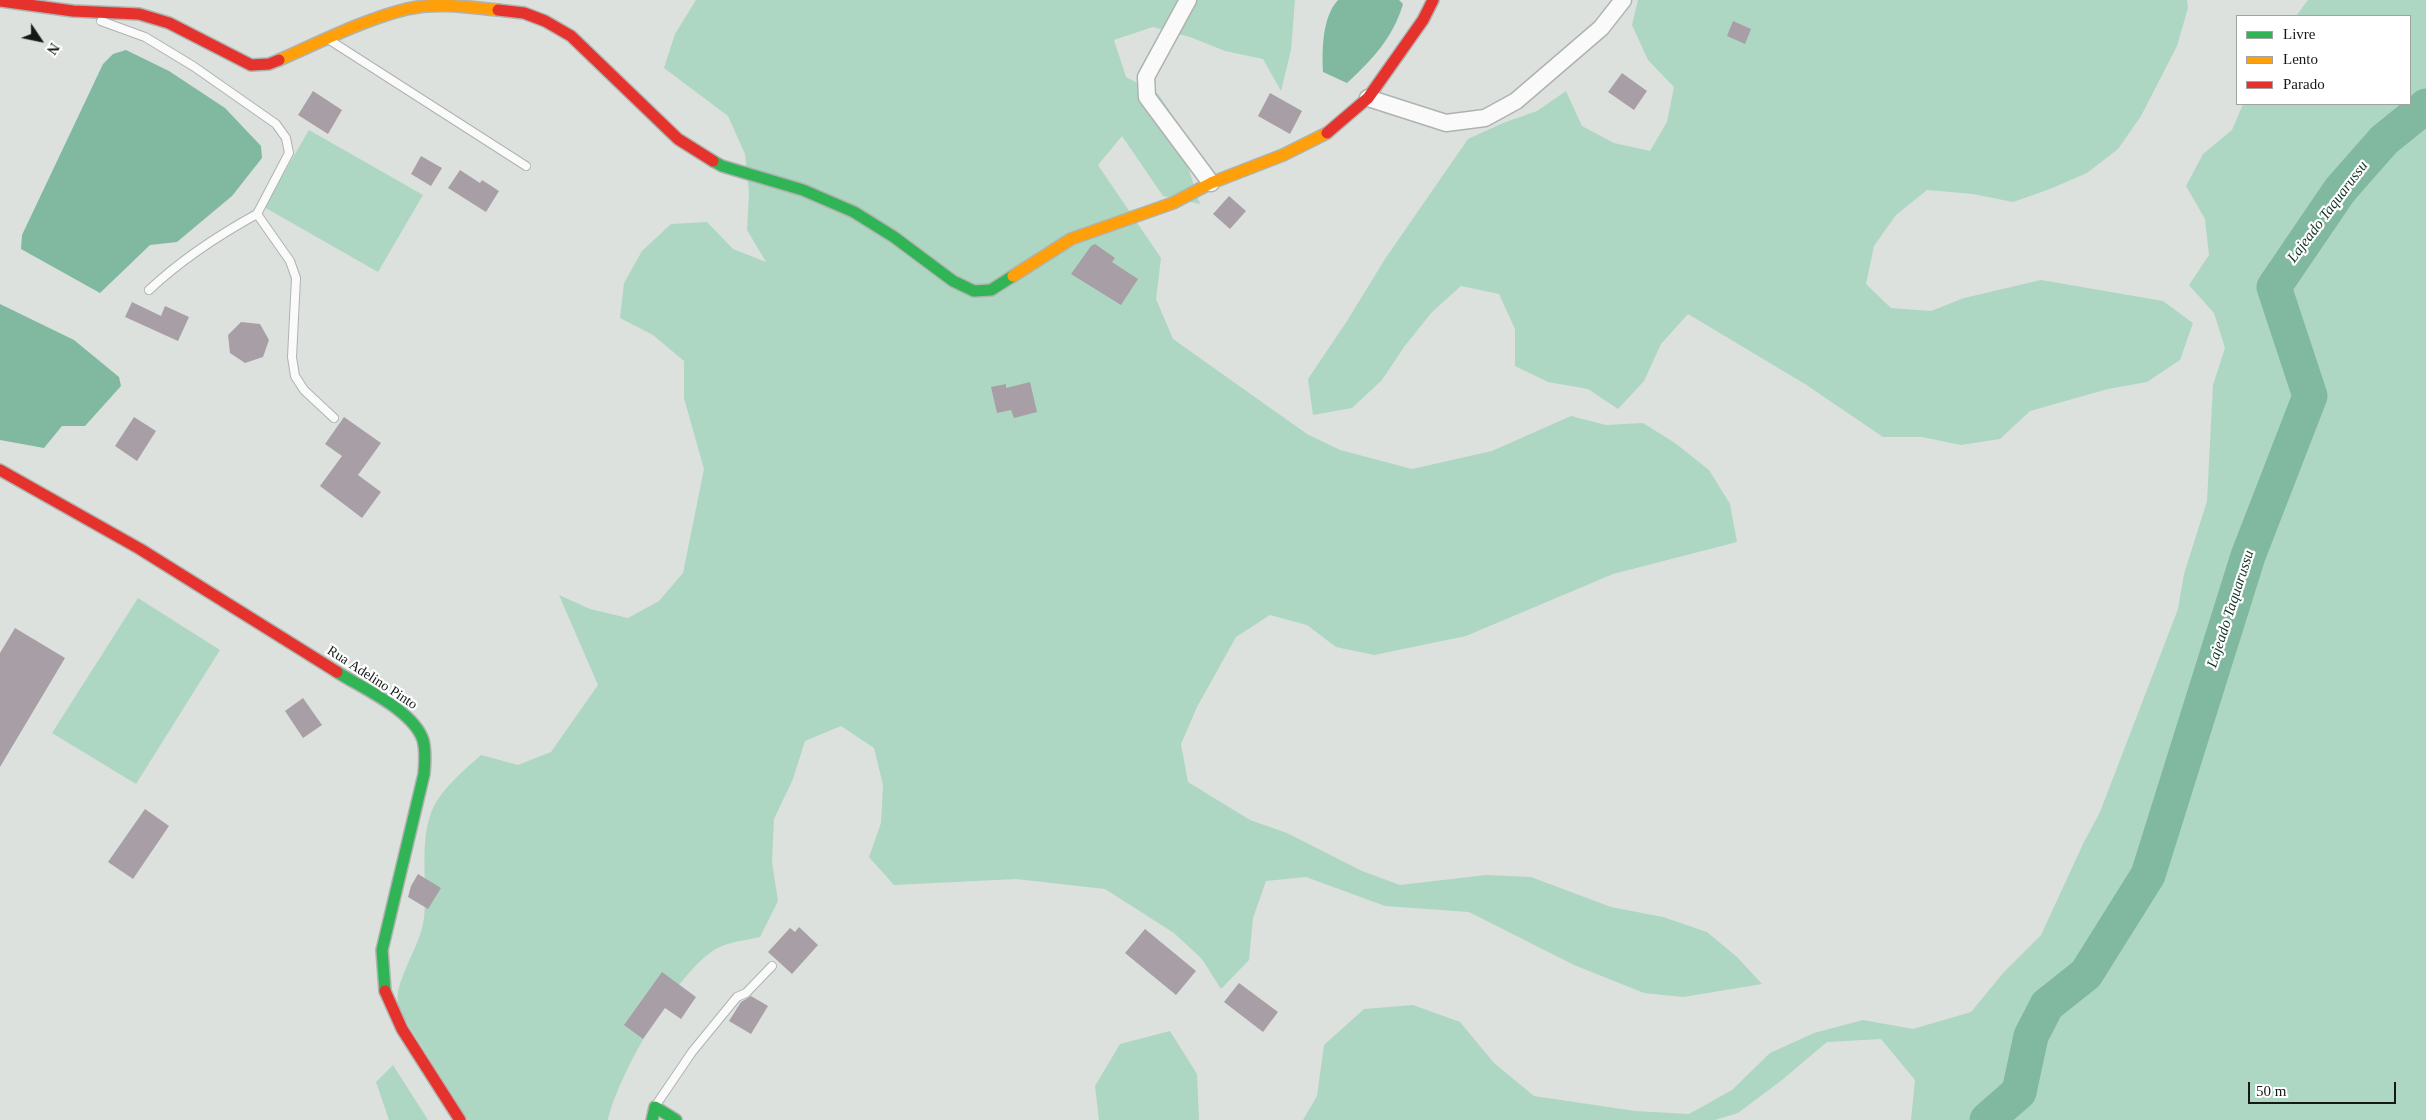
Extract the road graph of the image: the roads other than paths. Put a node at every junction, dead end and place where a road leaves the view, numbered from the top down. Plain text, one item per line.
1 (509, 0) edge
2 (1188, 0) edge
3 (1433, 0) edge
4 (1623, 0) edge
5 (0, 1) edge
6 (73, 11) junction
7 (524, 13) junction
8 (329, 40) junction
9 (1368, 98) junction
10 (526, 166) dead end
11 (1211, 183) junction
12 (257, 214) junction
13 (149, 290) dead end
14 (334, 418) dead end
15 (0, 470) edge
16 (772, 966) dead end
17 (655, 1107) junction
18 (460, 1120) edge
19 (652, 1120) edge
20 (676, 1120) edge

1 - 7 lane
2 - 11 street
3 - 9 street
4 - 9 street
5 - 6 street
6 - 8 street
6 - 12 lane
7 - 8 street
7 - 11 street
8 - 10 lane
9 - 11 street
12 - 13 lane
12 - 14 lane
15 - 18 street, Rua Adelino Pinto
16 - 17 lane
17 - 19 street
17 - 20 street

